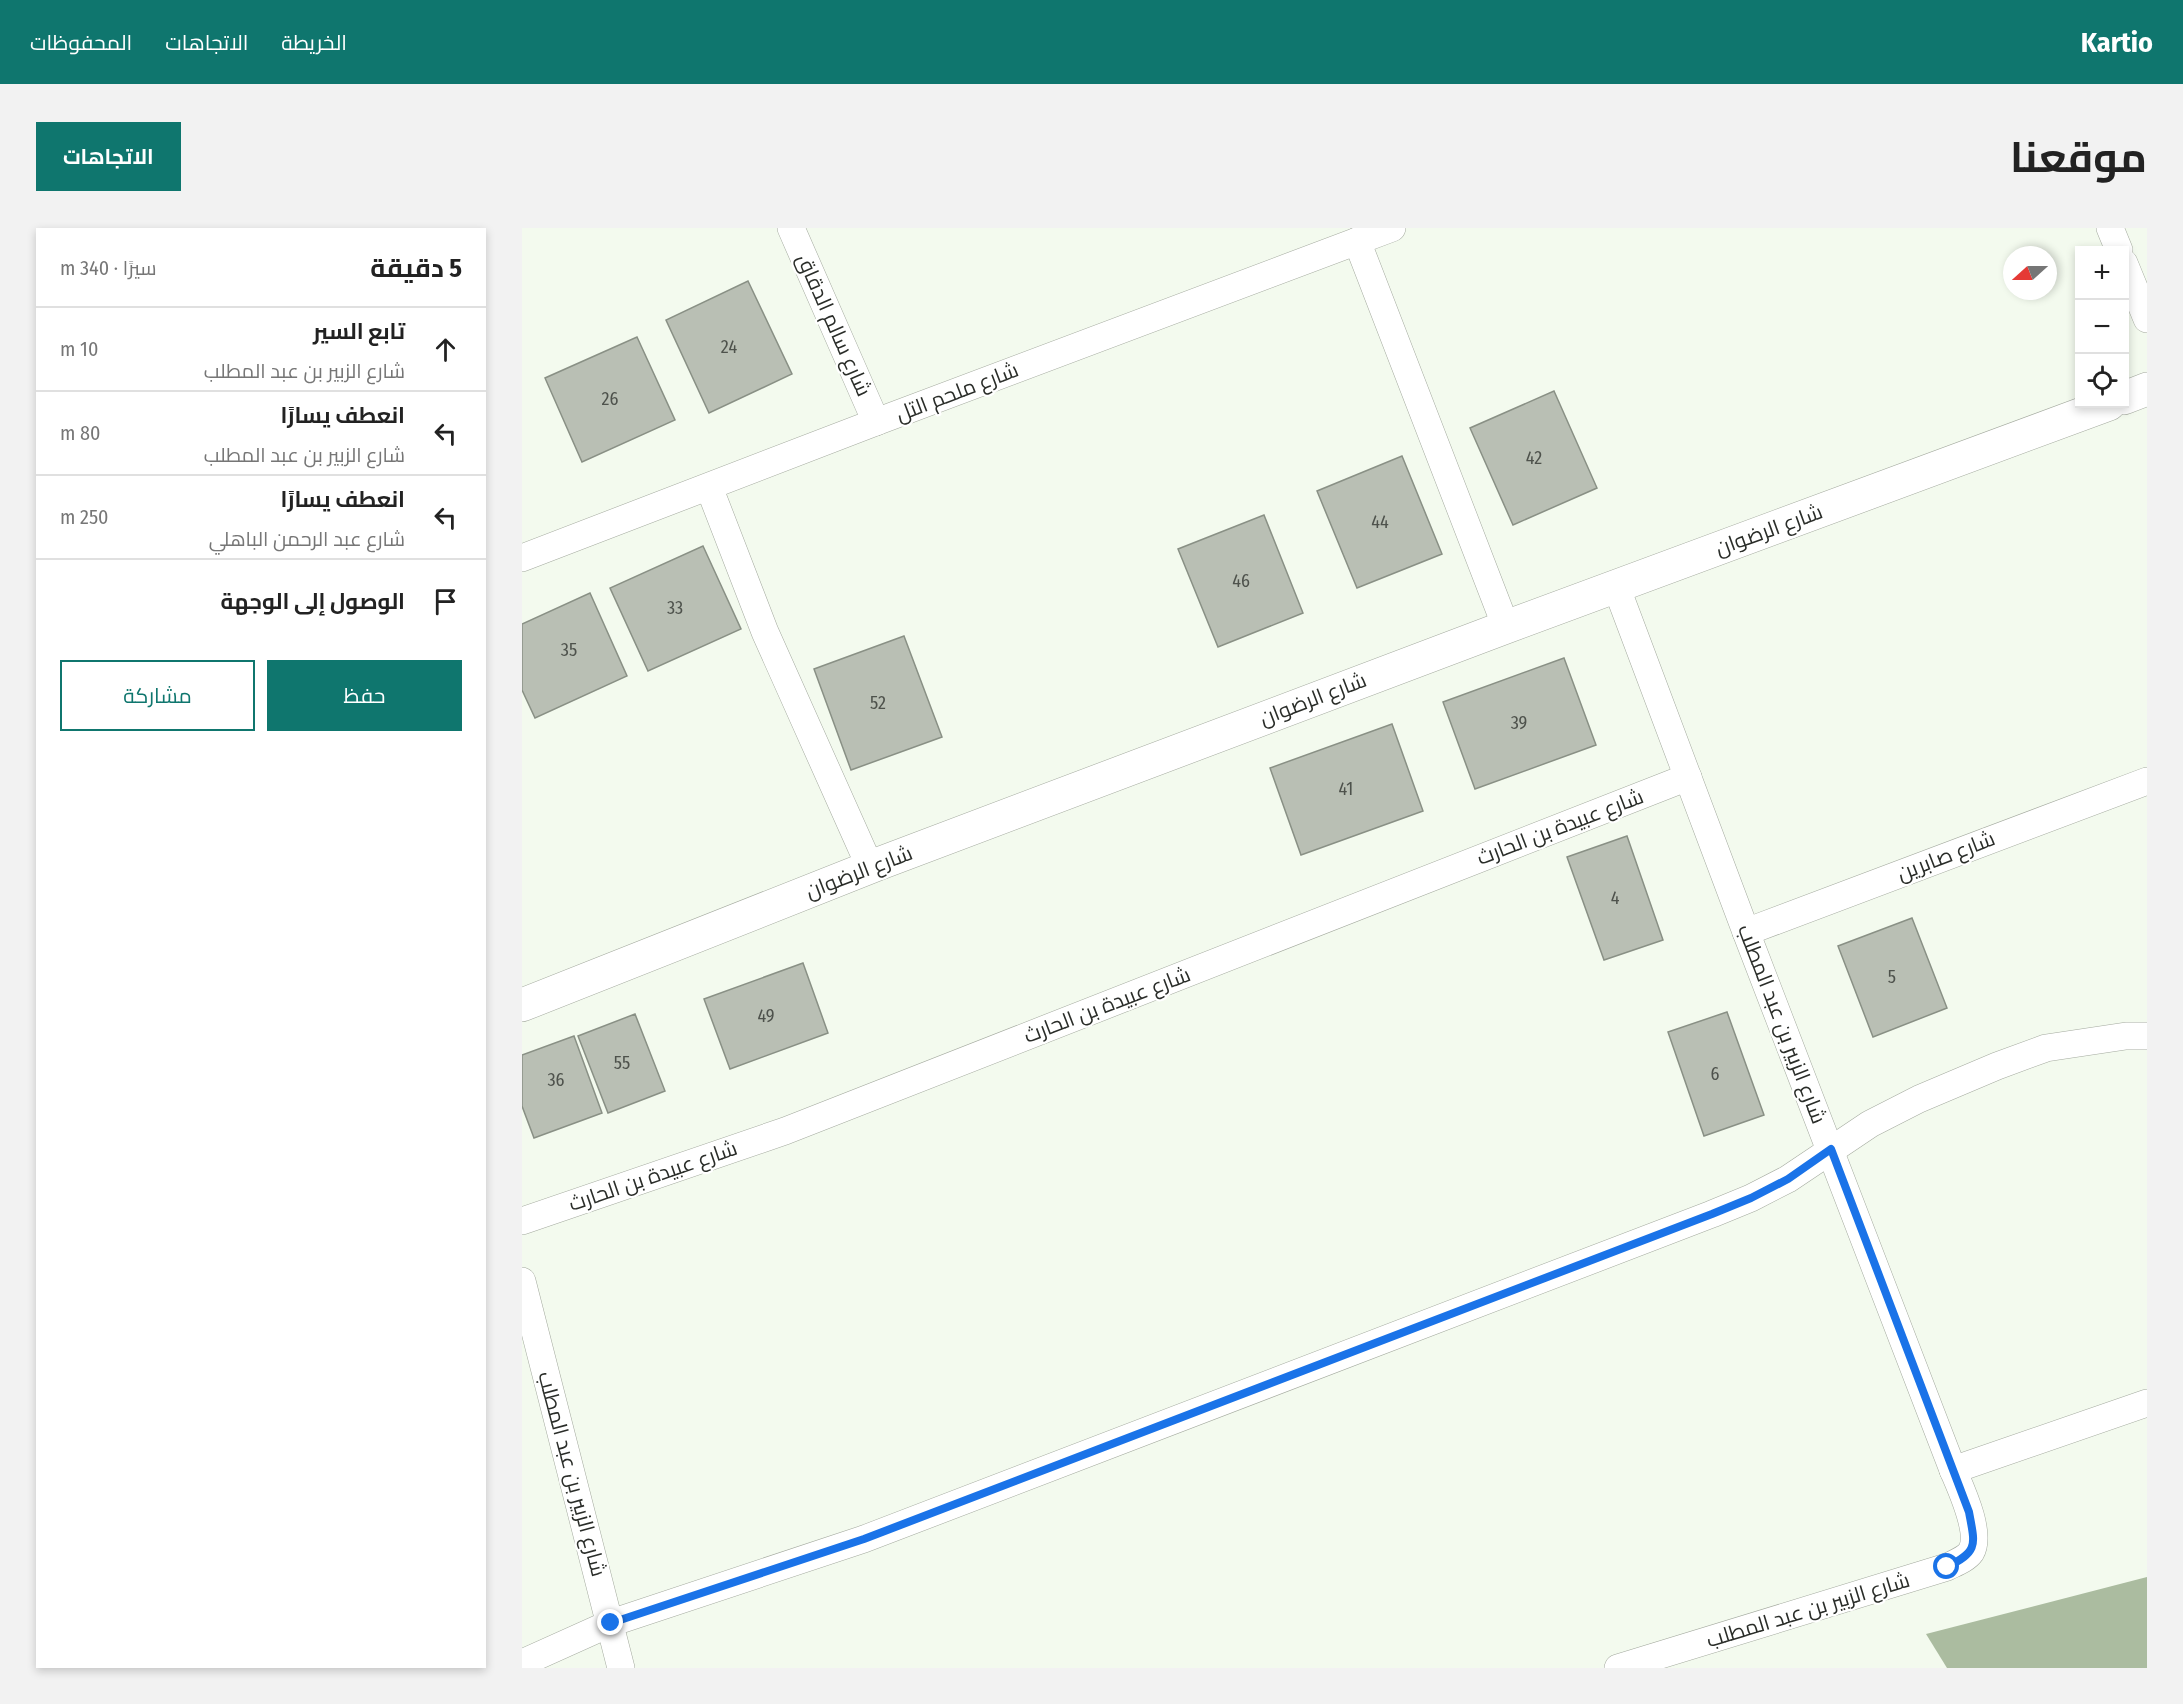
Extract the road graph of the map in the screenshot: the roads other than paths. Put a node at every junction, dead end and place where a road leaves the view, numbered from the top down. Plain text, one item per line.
1 (791, 228) edge
2 (1392, 228) edge
3 (2110, 228) edge
4 (1357, 242) junction
5 (2117, 246) edge
6 (2129, 275) edge
7 (2147, 319) edge
8 (2147, 389) edge
9 (2129, 396) edge
10 (2098, 408) edge
11 (876, 422) junction
12 (709, 487) junction
13 (522, 558) edge
14 (1616, 586) junction
15 (1506, 627) junction
16 (1688, 777) junction
17 (2147, 781) edge
18 (870, 867) junction
19 (1746, 932) junction
20 (522, 1005) edge
21 (2147, 1036) edge
22 (1831, 1149) junction
23 (522, 1221) edge
24 (522, 1281) edge
25 (2147, 1403) edge
26 (1953, 1470) junction
27 (611, 1623) junction
28 (522, 1663) edge
29 (621, 1668) edge
30 (1618, 1668) edge

1 - 11 street, شارع سالم الدقاق
2 - 4 street, شارع ملحم التل
3 - 5 street
4 - 11 street, شارع ملحم التل
4 - 15 street
6 - 7 street
8 - 9 main road
10 - 14 main road, شارع الرضوان
11 - 12 street, شارع ملحم التل
12 - 13 street, شارع ملحم التل
12 - 18 street
14 - 15 main road, شارع الرضوان
14 - 16 street, شارع الزبير بن عبد المطلب
15 - 18 main road, شارع الرضوان
16 - 19 street, شارع الزبير بن عبد المطلب
16 - 23 street, شارع عبيدة بن الحارث
17 - 19 street, شارع صابرين
18 - 20 main road, شارع الرضوان
19 - 22 street, شارع الزبير بن عبد المطلب
21 - 22 street
22 - 26 street, شارع الزبير بن عبد المطلب
22 - 27 street
24 - 27 street, شارع الزبير بن عبد المطلب
25 - 26 street
26 - 30 street, شارع الزبير بن عبد المطلب
27 - 28 street
27 - 29 street, شارع الزبير بن عبد المطلب

